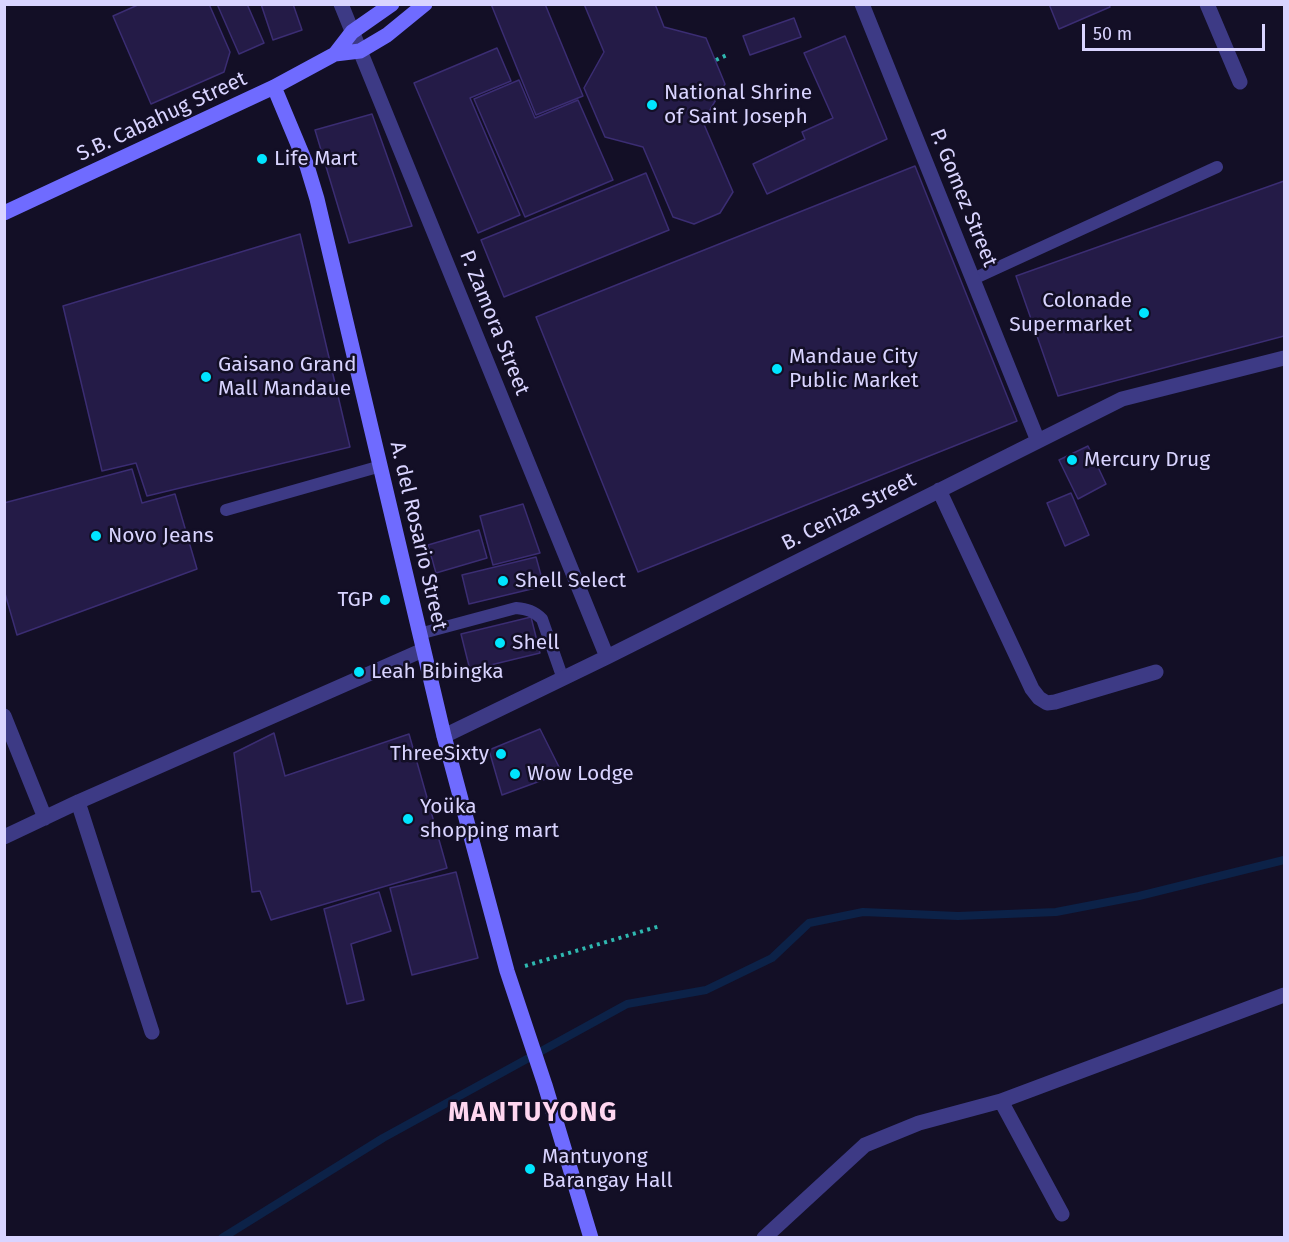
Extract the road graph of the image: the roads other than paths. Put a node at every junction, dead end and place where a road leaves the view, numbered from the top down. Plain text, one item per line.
1 (341, 4) edge
2 (392, 4) edge
3 (425, 4) edge
4 (862, 4) edge
5 (1207, 4) edge
6 (352, 32) junction
7 (360, 51) junction
8 (335, 54) junction
9 (1239, 82) dead end
10 (274, 87) junction
11 (1217, 167) dead end
12 (4, 213) edge
13 (973, 279) junction
14 (1284, 358) edge
15 (1038, 441) junction
16 (381, 466) junction
17 (939, 490) junction
18 (226, 510) dead end
19 (419, 634) junction
20 (423, 650) junction
21 (607, 657) junction
22 (1156, 672) dead end
23 (563, 679) junction
24 (4, 716) edge
25 (444, 736) junction
26 (78, 802) junction
27 (45, 819) junction
28 (4, 837) edge
29 (1284, 995) edge
30 (153, 1032) dead end
31 (1001, 1101) junction
32 (1062, 1214) dead end
33 (591, 1238) edge
34 (764, 1238) edge

1 - 6 street, P. Zamora Street
2 - 6 street, S.B. Cabahug Street
3 - 7 street, S.B. Cabahug Street
4 - 13 street, P. Gomez Street
5 - 9 street
6 - 7 street, P. Zamora Street
6 - 8 street, S.B. Cabahug Street
7 - 8 street, S.B. Cabahug Street
7 - 21 street, P. Zamora Street
8 - 10 street, S.B. Cabahug Street
10 - 12 street, S.B. Cabahug Street
10 - 16 street, A. del Rosario Street
11 - 13 lane
13 - 15 street, P. Gomez Street
14 - 15 street, B. Ceniza Street
15 - 17 street, B. Ceniza Street
16 - 18 lane
16 - 19 street, A. del Rosario Street
17 - 21 street, B. Ceniza Street
17 - 22 street
19 - 20 street, A. del Rosario Street
19 - 23 lane
20 - 25 street, A. del Rosario Street
20 - 26 street
21 - 23 street, B. Ceniza Street
23 - 25 street, B. Ceniza Street
24 - 27 street
25 - 33 street, A. del Rosario Street
26 - 27 street
26 - 30 street
27 - 28 street
29 - 31 street
31 - 32 street
31 - 34 street

